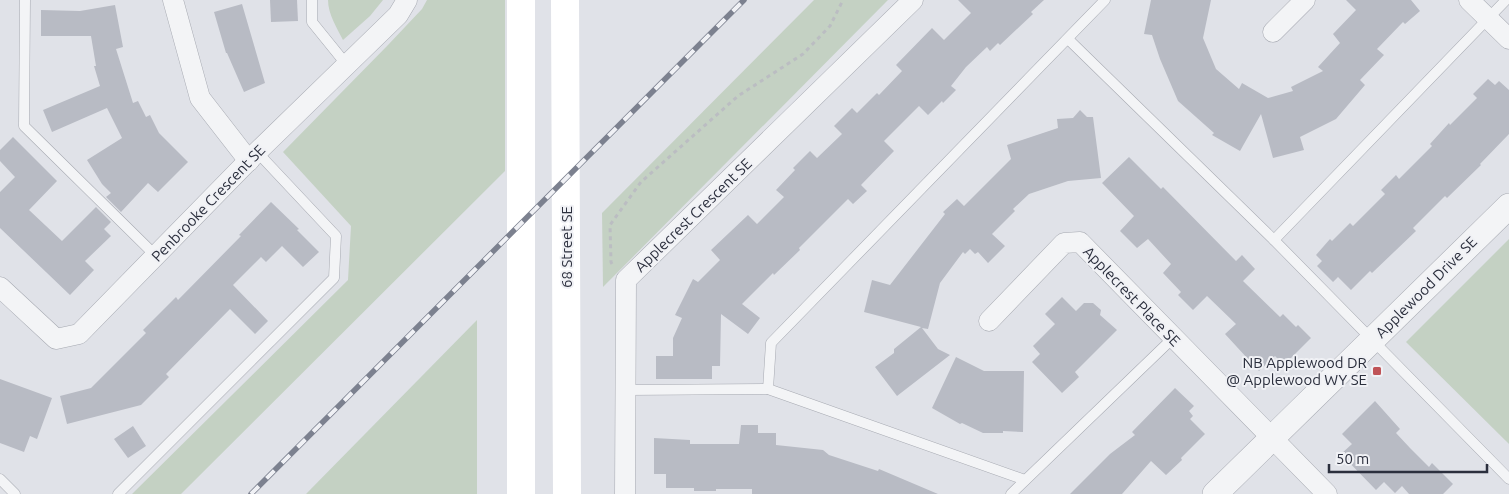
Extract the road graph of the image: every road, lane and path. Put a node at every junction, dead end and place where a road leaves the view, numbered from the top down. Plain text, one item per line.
1 (25, 0) edge
2 (173, 0) edge
3 (312, 0) edge
4 (407, 0) edge
5 (521, 0) edge
6 (565, 0) edge
7 (843, 0) edge
8 (913, 0) edge
9 (1105, 0) edge
10 (1304, 0) edge
11 (1469, 0) edge
12 (1506, 0) edge
13 (1488, 19) junction
14 (1273, 32) dead end
15 (1068, 39) junction
16 (1509, 39) edge
17 (346, 64) junction
18 (253, 157) junction
19 (1509, 206) edge
20 (1274, 240) junction
21 (156, 256) junction
22 (626, 280) junction
23 (0, 287) edge
24 (989, 321) dead end
25 (1173, 338) junction
26 (1372, 341) junction
27 (768, 389) junction
28 (626, 390) junction
29 (1271, 437) junction
30 (0, 478) edge
31 (1509, 479) edge
32 (1024, 480) junction
33 (16, 494) edge
34 (118, 494) edge
35 (521, 494) edge
36 (567, 494) edge
37 (625, 494) edge
38 (1011, 494) edge
39 (1215, 494) edge
40 (1327, 494) edge

1 - 21 lane
2 - 18 street
3 - 17 lane
4 - 17 street, Penbrooke Crescent SE
5 - 35 main road
6 - 36 main road, 68 Street SE
7 - 22 path
8 - 22 street, Applecrest Crescent SE
9 - 15 lane
10 - 14 street
11 - 13 street
12 - 13 lane
13 - 16 street
13 - 20 lane
15 - 20 lane
15 - 27 lane
17 - 18 street, Penbrooke Crescent SE
18 - 21 street, Penbrooke Crescent SE
18 - 34 lane
19 - 26 street, Applewood Drive SE
20 - 26 lane
21 - 23 street, Penbrooke Crescent SE
22 - 28 street, Applecrest Crescent SE
24 - 25 street, Applecrest Place SE
25 - 29 street, Applecrest Place SE
25 - 32 lane
26 - 29 street, Applewood Drive SE
26 - 31 lane
27 - 28 lane
27 - 32 lane
28 - 37 street, Applecrest Crescent SE
29 - 39 street, Applewood Drive SE
29 - 40 street, Applecrest Place SE
30 - 33 lane
32 - 38 lane

